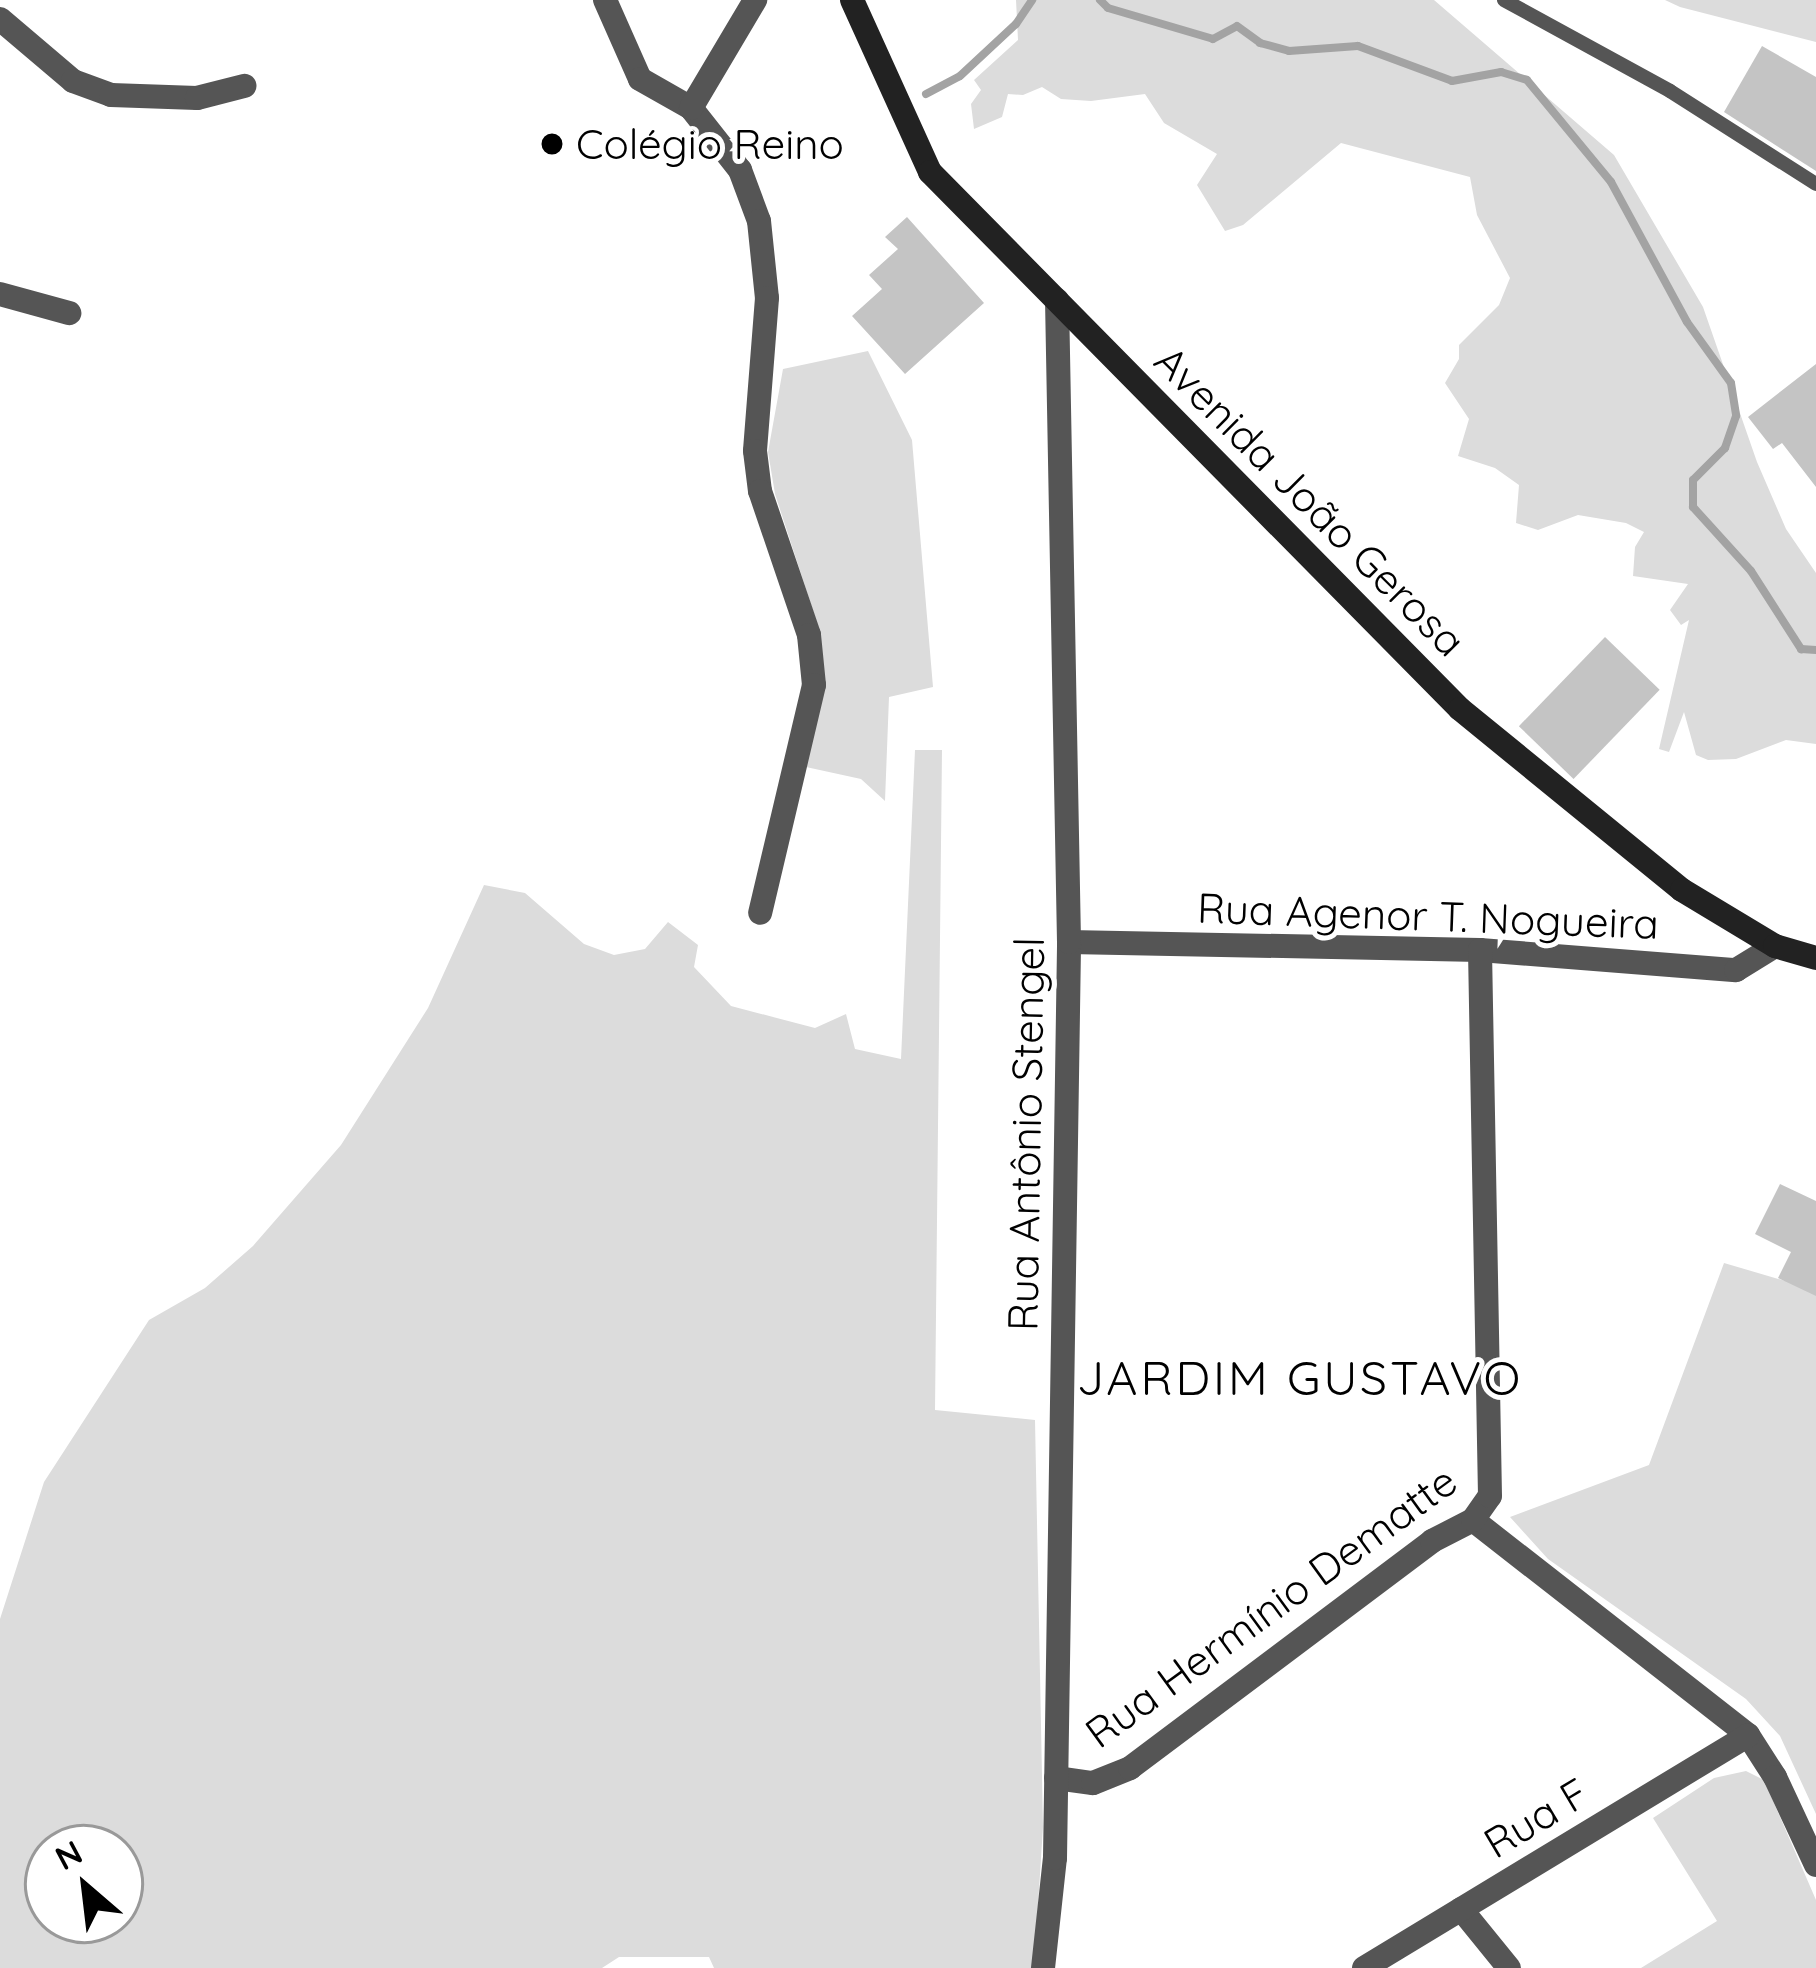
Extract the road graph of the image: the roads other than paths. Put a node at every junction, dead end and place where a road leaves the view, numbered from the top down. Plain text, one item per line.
1 (605, 0) edge
2 (755, 0) edge
3 (852, 0) edge
4 (1504, 0) edge
5 (0, 19) edge
6 (244, 86) dead end
7 (691, 108) junction
8 (1816, 184) edge
9 (0, 294) edge
10 (1057, 300) junction
11 (69, 313) dead end
12 (760, 913) dead end
13 (1069, 942) junction
14 (1775, 946) junction
15 (1480, 950) junction
16 (1816, 958) edge
17 (1473, 1520) junction
18 (1748, 1736) junction
19 (1056, 1778) junction
20 (1816, 1865) edge
21 (1461, 1909) junction
22 (1043, 1968) edge
23 (1364, 1968) edge
24 (1509, 1968) edge

1 - 7 street
2 - 7 street
3 - 10 main road, Avenida João Gerosa
4 - 8 lane
5 - 6 street
7 - 12 street
9 - 11 street
10 - 13 street, Rua Antônio Stengel
10 - 14 main road, Avenida João Gerosa
13 - 15 street, Rua Agenor T. Nogueira
13 - 19 street, Rua Antônio Stengel
14 - 15 street, Rua Agenor T. Nogueira
14 - 16 main road, Avenida João Gerosa
15 - 17 street, Rua Hermínio Dematte
17 - 18 street
17 - 19 street, Rua Hermínio Dematte
18 - 20 street
18 - 21 street, Rua F
19 - 22 street, Rua Antônio Stengel
21 - 23 street, Rua F
21 - 24 street

